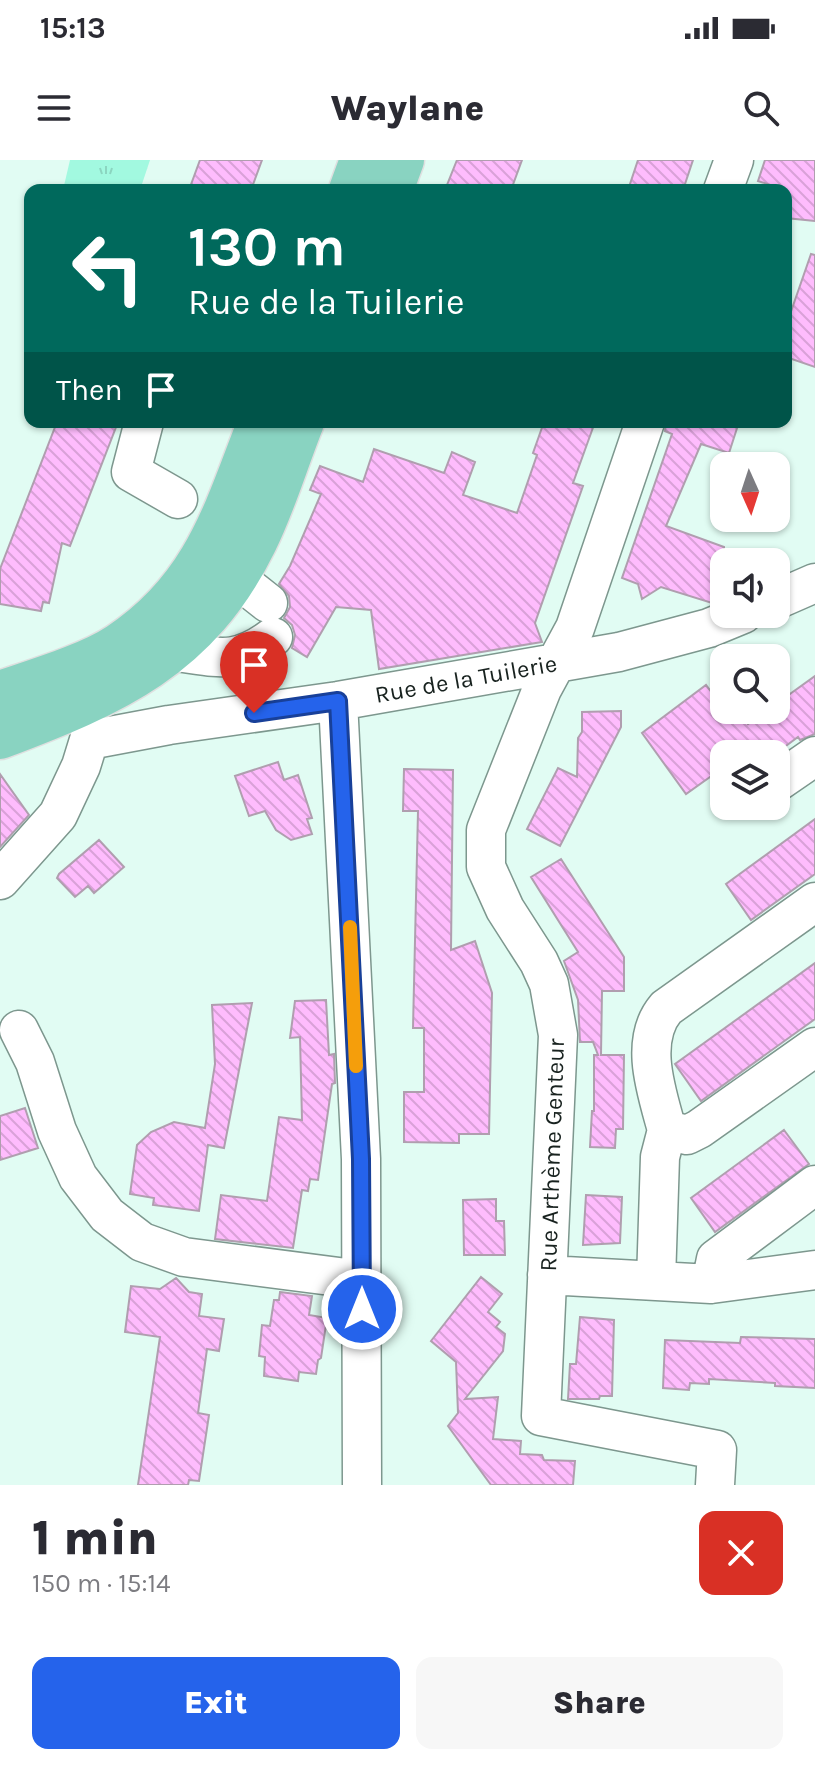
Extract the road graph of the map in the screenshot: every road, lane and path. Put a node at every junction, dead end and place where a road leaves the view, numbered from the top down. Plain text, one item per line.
1 (362, 160) edge
2 (402, 160) edge
3 (734, 160) edge
4 (353, 184) edge
5 (393, 184) edge
6 (725, 184) edge
7 (142, 428) edge
8 (258, 428) edge
9 (300, 428) edge
10 (643, 428) edge
11 (178, 499) dead end
12 (815, 583) edge
13 (790, 594) edge
14 (258, 606) junction
15 (710, 628) edge
16 (169, 651) junction
17 (557, 663) junction
18 (0, 693) edge
19 (338, 701) junction
20 (73, 707) junction
21 (0, 737) edge
22 (815, 756) edge
23 (790, 773) edge
24 (0, 880) edge
25 (815, 902) edge
26 (19, 1030) dead end
27 (815, 1047) edge
28 (667, 1130) junction
29 (815, 1185) edge
30 (815, 1270) edge
31 (547, 1275) junction
32 (362, 1280) junction
33 (656, 1281) junction
34 (711, 1284) junction
35 (362, 1485) edge
36 (715, 1485) edge

1 - 4 main road
2 - 5 main road
3 - 6 street
7 - 11 street
8 - 20 main road
9 - 14 main road
10 - 17 street, Rue Arthème Genteur
12 - 13 street
14 - 16 main road
14 - 16 street
15 - 17 street, Rue de la Tuilerie
16 - 20 main road
17 - 19 street, Rue de la Tuilerie
17 - 31 street, Rue Arthème Genteur
18 - 20 main road
19 - 20 street, Rue de la Tuilerie
19 - 32 street
20 - 21 main road
20 - 24 street
22 - 23 street
25 - 28 street
26 - 32 street
27 - 28 street
28 - 33 street
29 - 34 street
30 - 34 street
31 - 33 street
31 - 36 street, Rue Arthème Genteur
32 - 35 street
33 - 34 street

